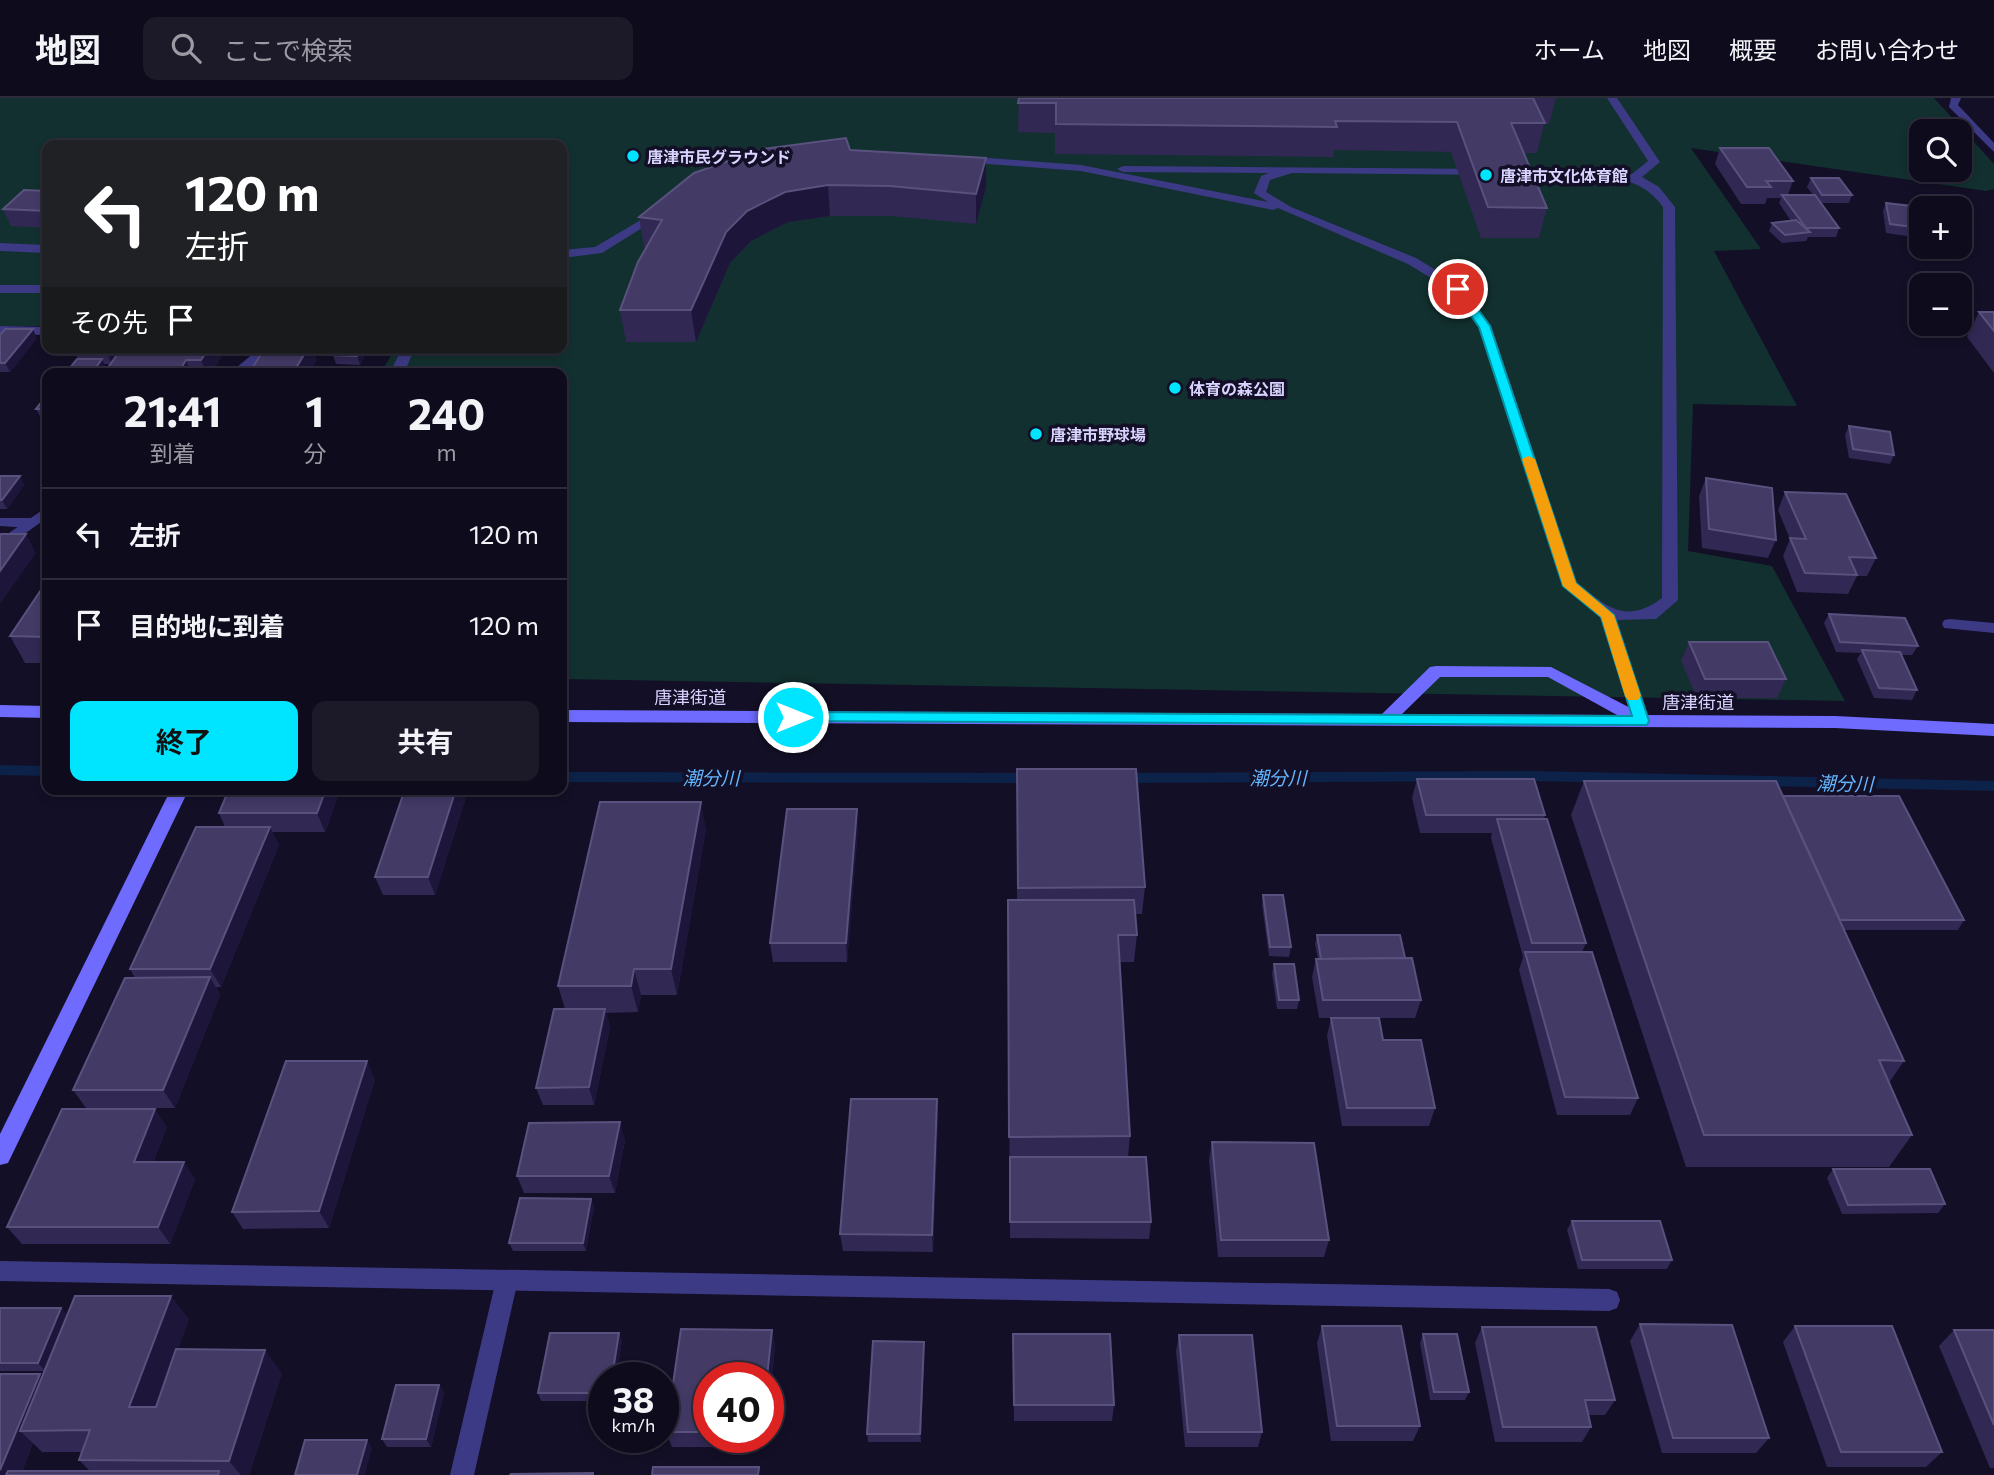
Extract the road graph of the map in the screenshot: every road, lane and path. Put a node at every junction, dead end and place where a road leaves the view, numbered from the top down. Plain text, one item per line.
1 (1612, 98) edge
2 (1956, 98) edge
3 (1994, 149) edge
4 (945, 159) edge
5 (1082, 168) junction
6 (1291, 170) junction
7 (1634, 178) junction
8 (677, 205) edge
9 (1287, 209) junction
10 (0, 247) edge
11 (42, 248) edge
12 (567, 253) edge
13 (0, 289) edge
14 (42, 289) edge
15 (0, 330) edge
16 (42, 331) edge
17 (261, 354) edge
18 (243, 368) edge
19 (42, 515) edge
20 (0, 522) edge
21 (31, 523) junction
22 (0, 546) edge
23 (1607, 615) junction
24 (1950, 624) dead end
25 (1994, 628) edge
26 (0, 711) edge
27 (42, 712) edge
28 (567, 716) edge
29 (1387, 720) junction
30 (1641, 721) junction
31 (1994, 730) edge
32 (177, 795) edge
33 (0, 1156) edge
34 (0, 1271) edge
35 (508, 1280) junction
36 (1609, 1300) dead end
37 (462, 1475) edge

1 - 7 street
2 - 3 street
4 - 5 street
5 - 6 street
5 - 9 street
6 - 7 street
6 - 9 street
7 - 23 street
8 - 12 street
9 - 23 street
10 - 11 street
13 - 14 street
15 - 16 street
17 - 18 street
19 - 21 street
20 - 21 street
21 - 22 street
23 - 30 street
24 - 25 street
26 - 27 street
28 - 29 street, 唐津街道
29 - 30 street, 唐津街道
29 - 30 street
30 - 31 street, 唐津街道
32 - 33 street
34 - 35 street
35 - 36 street
35 - 37 street

